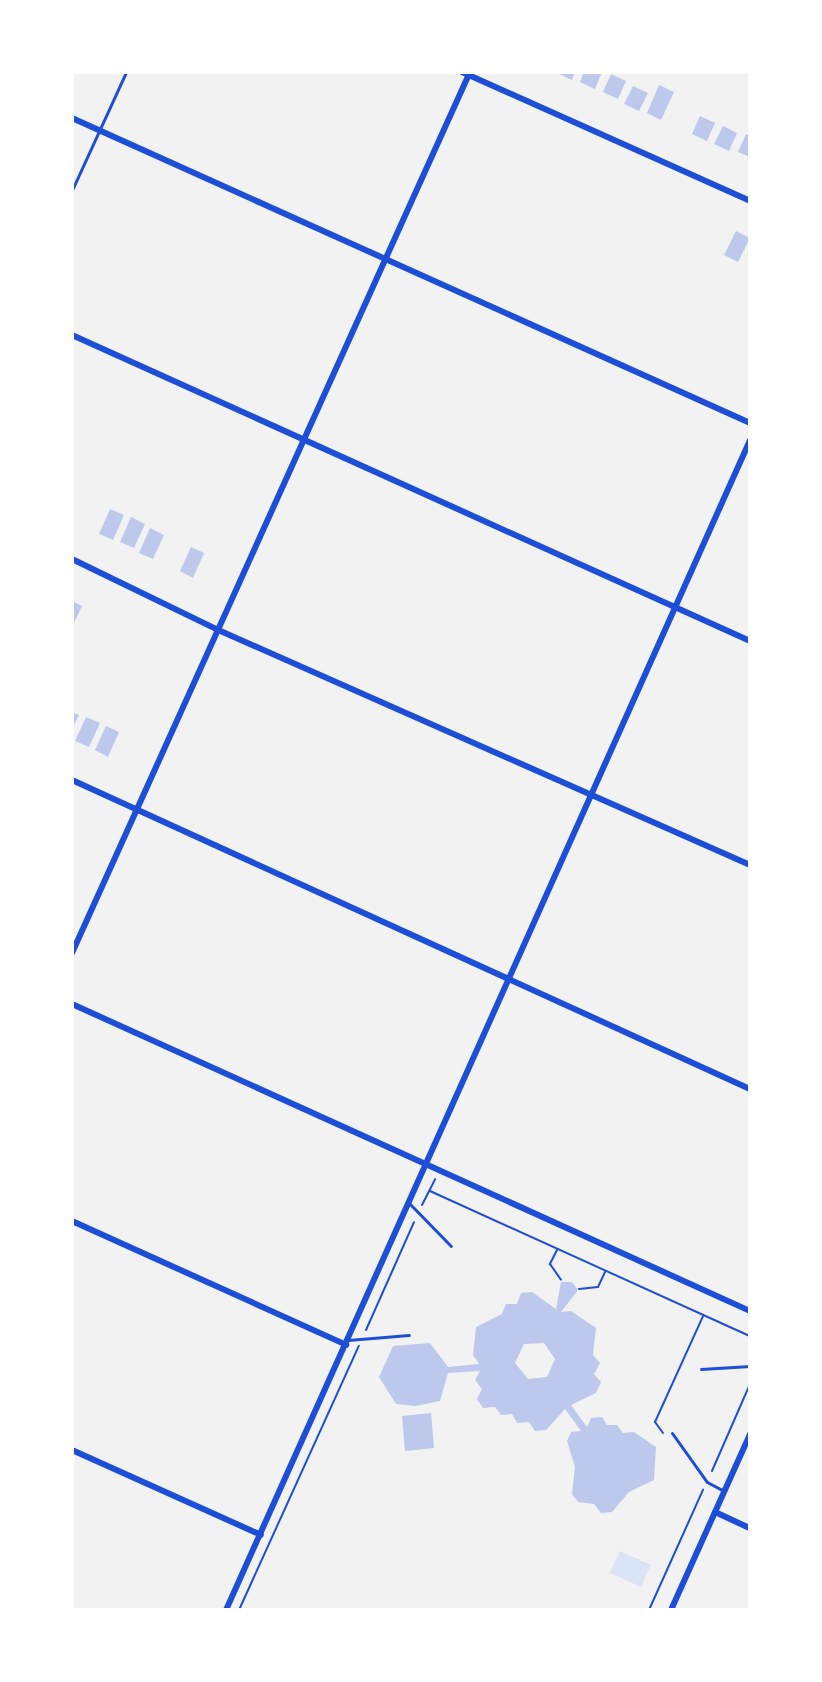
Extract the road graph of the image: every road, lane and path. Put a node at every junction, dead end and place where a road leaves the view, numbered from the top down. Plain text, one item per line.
1 (126, 72) edge
2 (467, 73) edge
3 (72, 118) edge
4 (99, 130) junction
5 (72, 190) edge
6 (750, 201) edge
7 (386, 260) junction
8 (72, 335) edge
9 (750, 423) edge
10 (303, 440) junction
11 (750, 440) edge
12 (72, 559) edge
13 (675, 607) junction
14 (216, 629) junction
15 (750, 641) edge
16 (72, 780) edge
17 (590, 793) junction
18 (135, 809) junction
19 (750, 865) edge
20 (72, 953) edge
21 (509, 977) junction
22 (72, 1004) edge
23 (750, 1089) edge
24 (426, 1165) junction
25 (439, 1171) junction
26 (418, 1183) junction
27 (428, 1190) junction
28 (409, 1203) junction
29 (419, 1212) junction
30 (72, 1221) edge
31 (451, 1246) dead end
32 (557, 1249) junction
33 (606, 1270) junction
34 (561, 1280) dead end
35 (579, 1289) dead end
36 (750, 1311) edge
37 (703, 1315) junction
38 (409, 1335) dead end
39 (750, 1336) edge
40 (362, 1339) junction
41 (347, 1343) junction
42 (750, 1366) edge
43 (701, 1369) dead end
44 (750, 1384) edge
45 (672, 1433) dead end
46 (750, 1434) edge
47 (671, 1444) dead end
48 (72, 1450) edge
49 (695, 1478) dead end
50 (707, 1482) junction
51 (704, 1489) junction
52 (724, 1491) junction
53 (715, 1512) junction
54 (750, 1528) edge
55 (261, 1535) junction
56 (226, 1610) edge
57 (239, 1610) edge
58 (649, 1610) edge
59 (671, 1610) edge

1 - 4 lane
2 - 6 street
2 - 7 street
3 - 4 street
4 - 5 lane
4 - 7 street
7 - 9 street
7 - 10 street
8 - 10 street
10 - 13 street
10 - 14 street
11 - 13 street
12 - 14 street
13 - 15 street
13 - 17 street
14 - 17 street
14 - 18 street
16 - 18 street
17 - 19 street
17 - 21 street
18 - 20 street
18 - 21 street
21 - 23 street
21 - 24 street
22 - 24 street
24 - 25 street
24 - 26 street
25 - 27 path
25 - 36 street
26 - 27 path
26 - 28 street
27 - 29 path
27 - 32 path
28 - 29 lane
28 - 41 street
29 - 31 lane
29 - 40 path
30 - 41 street
32 - 33 path
32 - 34 path
33 - 35 path
33 - 37 path
37 - 39 path
37 - 47 path
38 - 40 lane
40 - 41 lane
40 - 57 path
41 - 55 street
42 - 43 lane
44 - 50 path
45 - 50 lane
46 - 52 street
48 - 55 street
49 - 51 path
50 - 51 path
50 - 52 lane
51 - 58 path
52 - 53 street
53 - 54 street
53 - 59 street
55 - 56 street

